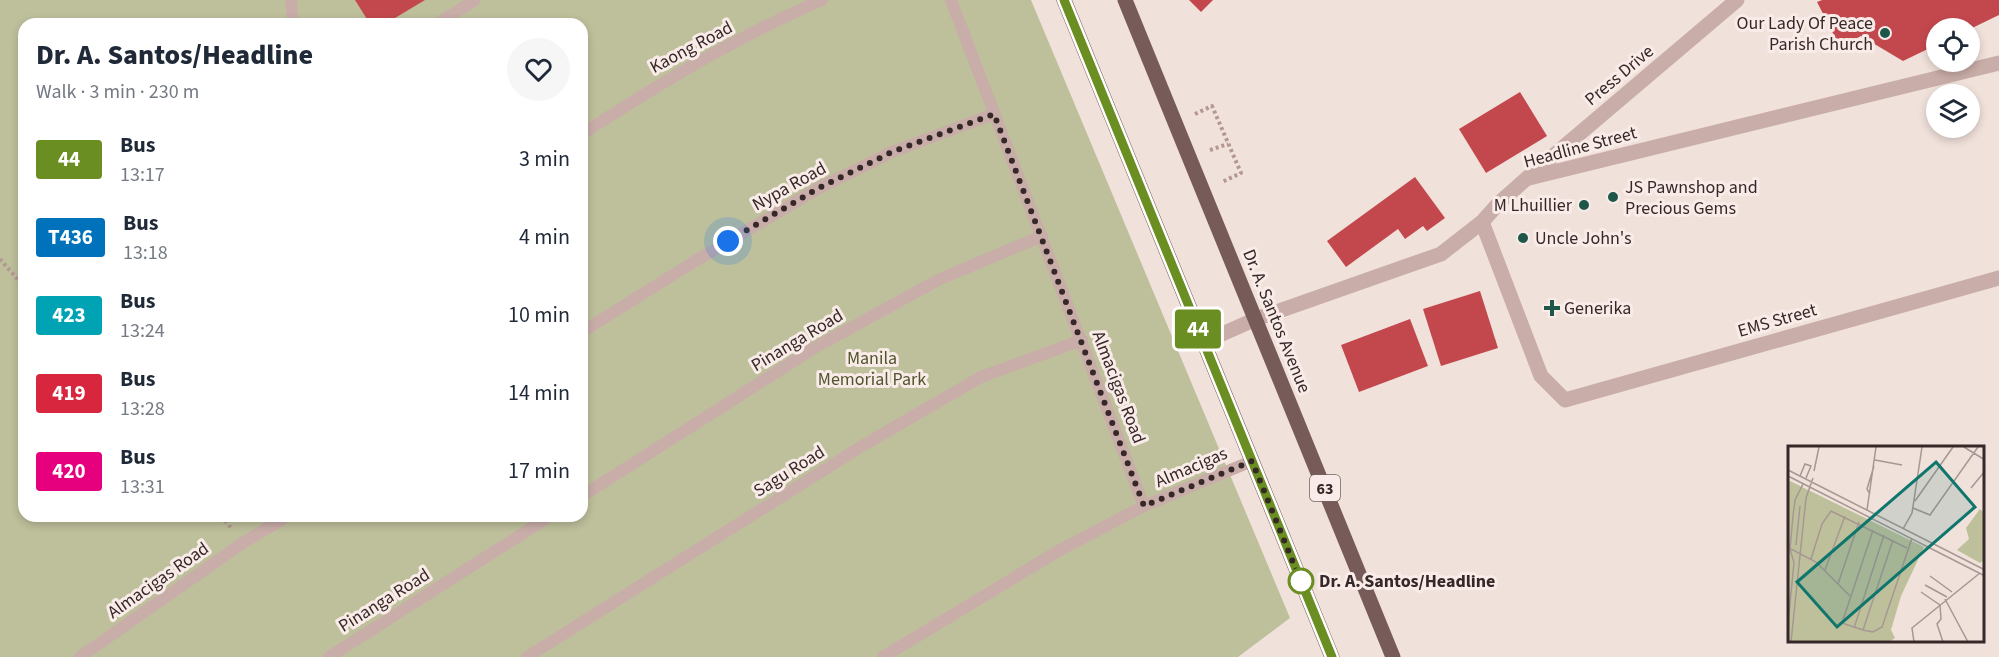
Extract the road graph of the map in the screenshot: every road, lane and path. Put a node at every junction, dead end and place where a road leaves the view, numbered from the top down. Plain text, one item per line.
1 (291, 0) edge
2 (475, 0) edge
3 (822, 0) edge
4 (951, 0) edge
5 (1064, 0) edge
6 (1125, 0) edge
7 (1737, 0) edge
8 (292, 18) edge
9 (446, 18) edge
10 (1999, 63) edge
11 (1212, 106) dead end
12 (994, 114) junction
13 (588, 130) edge
14 (1228, 144) junction
15 (1205, 153) dead end
16 (1241, 173) dead end
17 (1526, 179) junction
18 (1482, 222) junction
19 (1042, 236) junction
20 (0, 259) edge
21 (1999, 278) edge
22 (18, 280) edge
23 (1256, 320) junction
24 (588, 328) edge
25 (1082, 340) junction
26 (1204, 342) junction
27 (1252, 461) junction
28 (588, 492) edge
29 (1144, 506) junction
30 (278, 522) edge
31 (541, 522) edge
32 (80, 657) edge
33 (329, 657) edge
34 (527, 657) edge
35 (883, 657) edge
36 (1332, 657) edge
37 (1393, 657) edge

1 - 8 lane
2 - 9 lane
3 - 13 lane, Kaong Road
4 - 12 lane, Almacigas Road
5 - 26 main road
6 - 23 main road, Dr. A. Santos Avenue / 63
7 - 17 street, Press Drive
10 - 17 street, Headline Street
11 - 14 path
12 - 19 lane, Almacigas Road
12 - 24 lane, Nypa Road
14 - 15 path
14 - 16 path
17 - 18 street, Headline Street
18 - 21 street, EMS Street
18 - 23 street, Headline Street
19 - 25 lane, Almacigas Road
19 - 28 lane, Pinanga Road
20 - 22 path
23 - 26 street, Headline Street
23 - 37 main road, Dr. A. Santos Avenue / 63
25 - 29 lane, Almacigas Road
25 - 34 lane, Sagu Road
26 - 27 main road
27 - 29 lane, Almacigas
27 - 36 main road
29 - 35 lane
30 - 32 lane, Almacigas Road
31 - 33 lane, Pinanga Road

